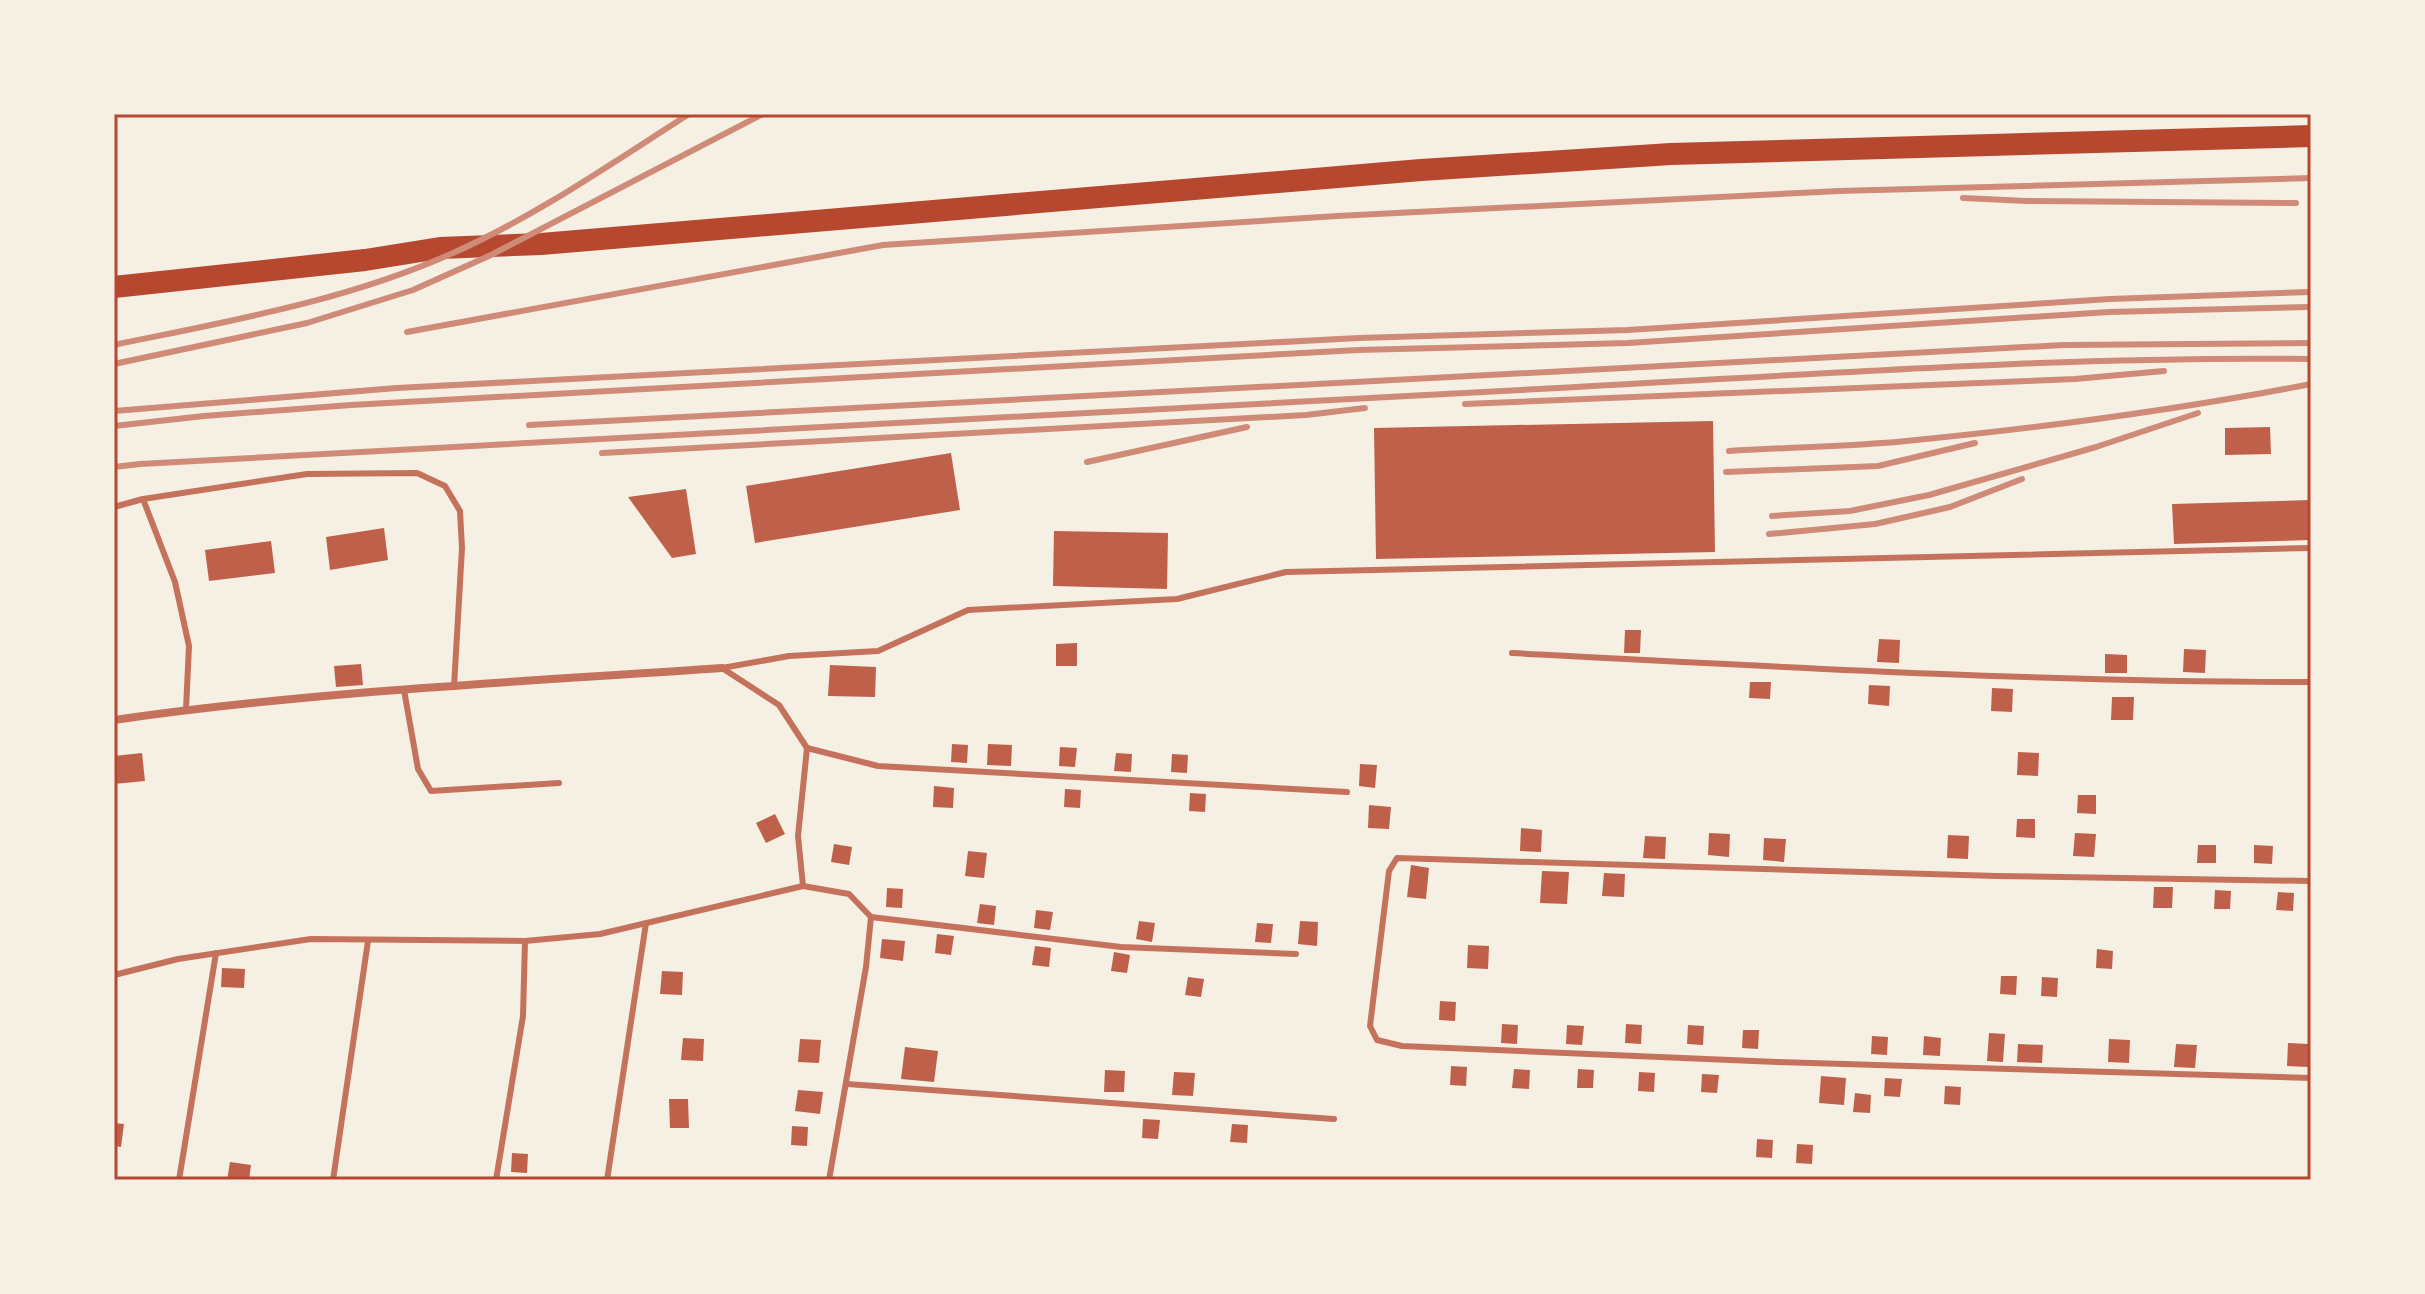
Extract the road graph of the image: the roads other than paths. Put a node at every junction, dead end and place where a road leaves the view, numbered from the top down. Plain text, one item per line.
1 (2311, 136) edge
2 (114, 287) edge
3 (143, 499) junction
4 (114, 507) edge
5 (2311, 548) edge
6 (1512, 653) dead end
7 (722, 668) junction
8 (2311, 682) edge
9 (454, 687) junction
10 (404, 690) junction
11 (186, 709) junction
12 (114, 720) edge
13 (807, 748) junction
14 (559, 783) dead end
15 (1347, 792) dead end
16 (2311, 881) edge
17 (803, 886) junction
18 (871, 917) junction
19 (646, 923) junction
20 (368, 941) junction
21 (525, 941) junction
22 (216, 953) junction
23 (1296, 954) dead end
24 (114, 975) edge
25 (2311, 1078) edge
26 (847, 1084) junction
27 (1334, 1119) dead end
28 (179, 1180) edge
29 (333, 1180) edge
30 (496, 1180) edge
31 (607, 1180) edge
32 (829, 1180) edge

1 - 2 highway
3 - 4 lane
3 - 9 lane
3 - 11 lane
5 - 7 lane
6 - 8 lane
7 - 9 street
7 - 13 lane
9 - 10 street
10 - 11 street
10 - 14 lane
11 - 12 street
13 - 15 lane
13 - 17 lane
16 - 25 lane
17 - 18 lane
17 - 19 lane
18 - 23 lane
18 - 26 lane
19 - 21 lane
19 - 31 lane
20 - 21 lane
20 - 22 lane
20 - 29 lane
21 - 30 lane
22 - 24 lane
22 - 28 lane
26 - 27 lane
26 - 32 lane

